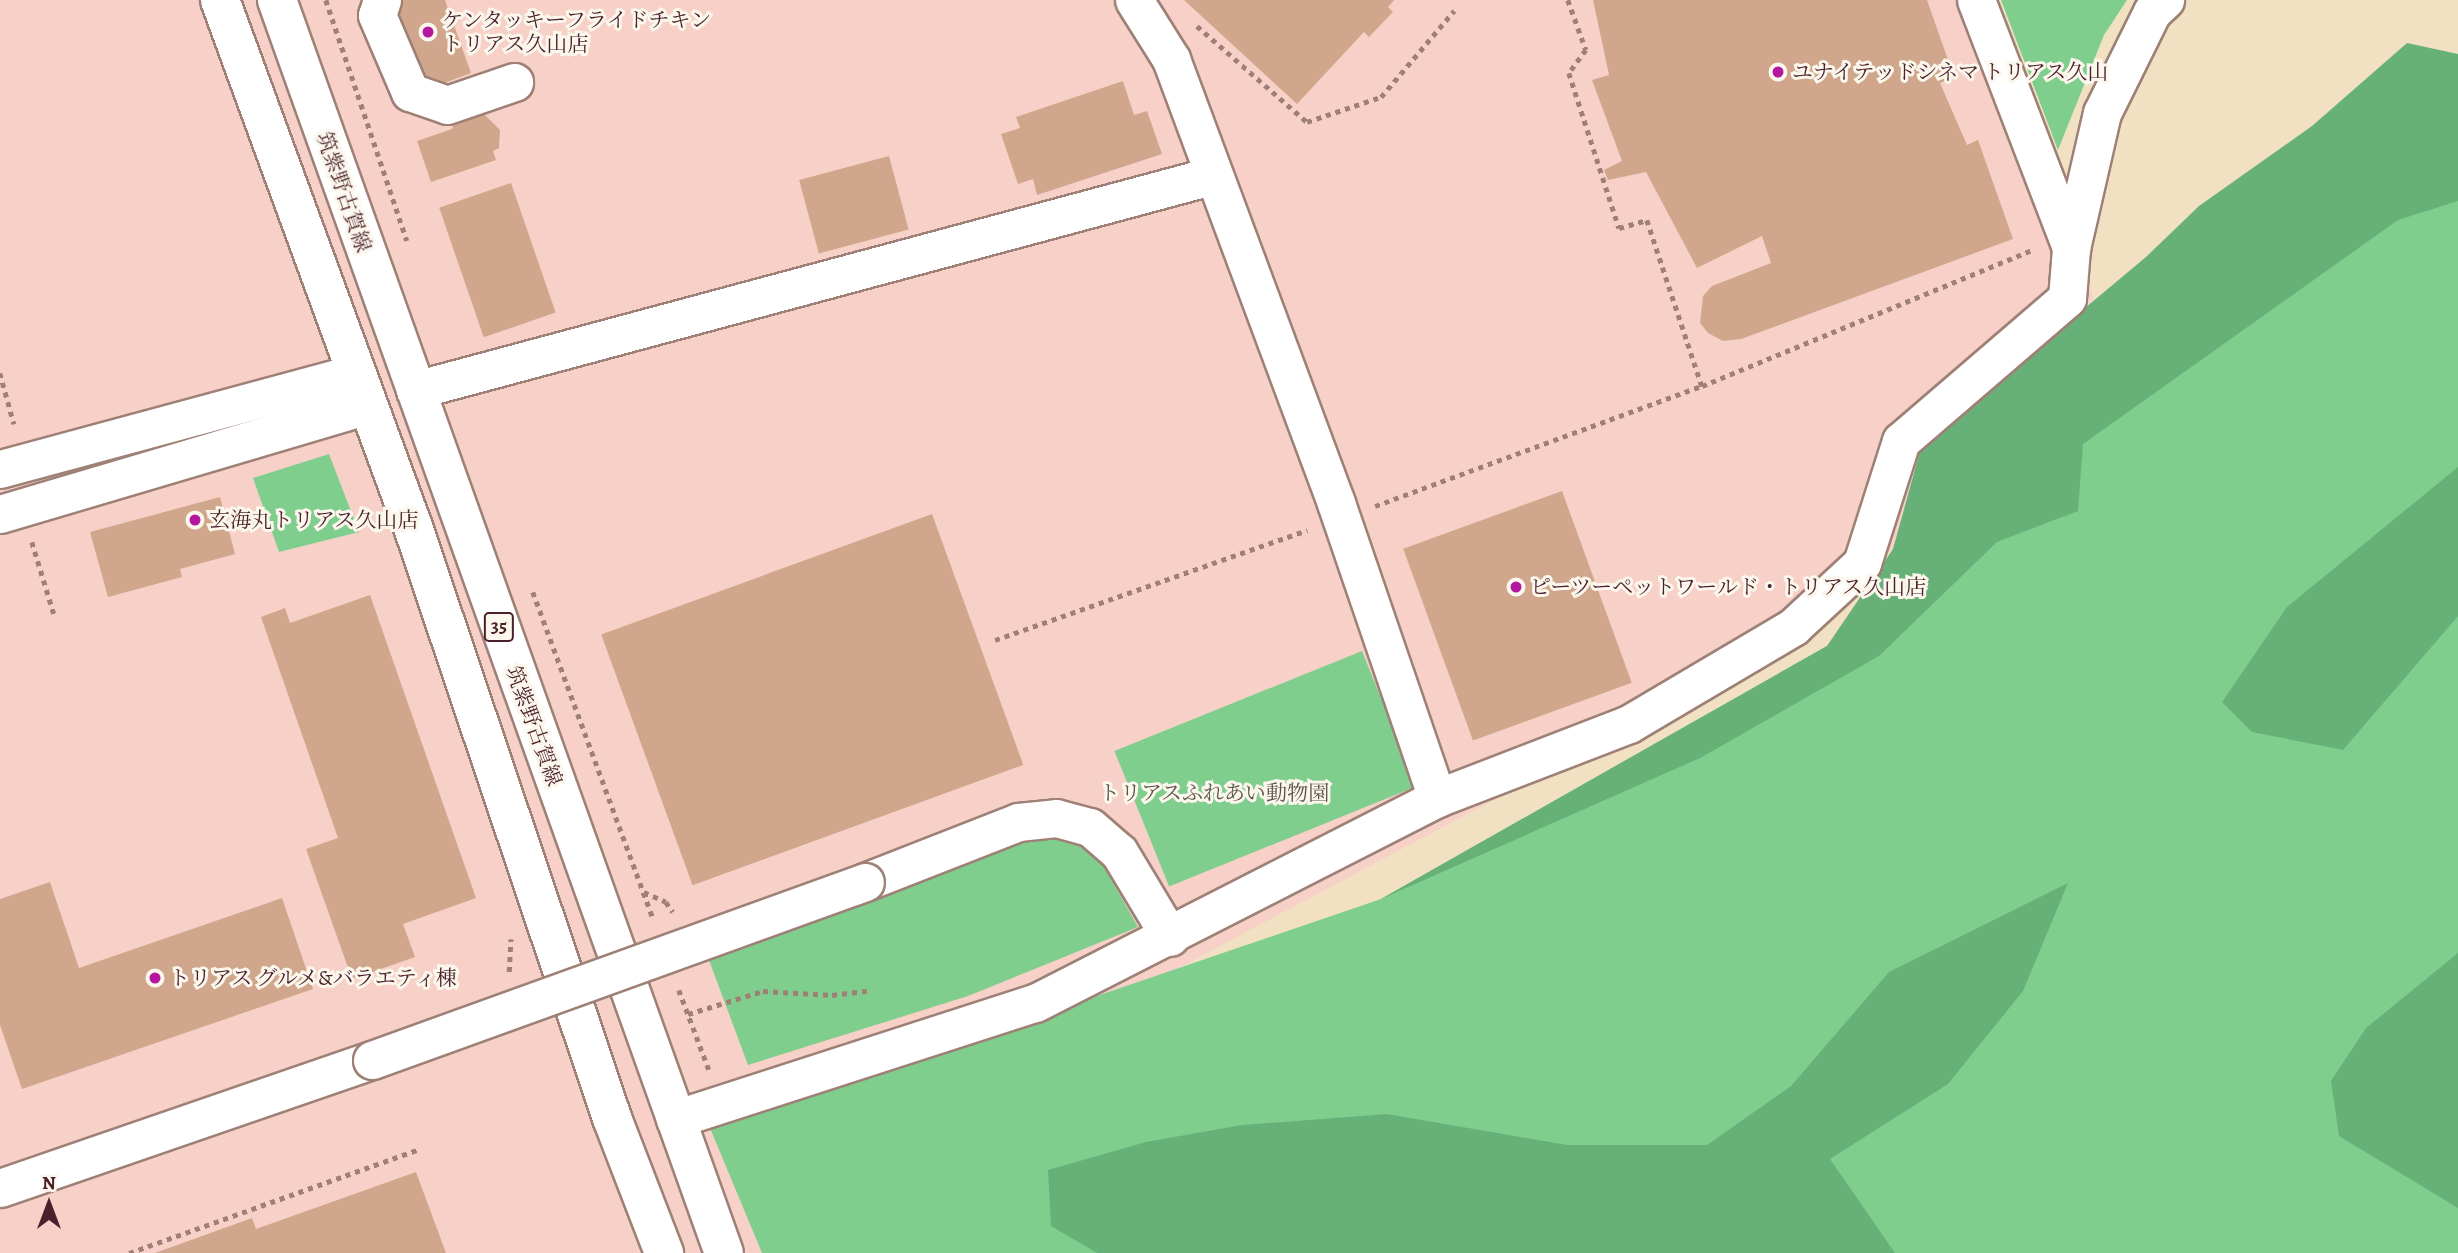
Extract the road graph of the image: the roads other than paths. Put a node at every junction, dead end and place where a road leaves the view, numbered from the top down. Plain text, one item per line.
1 (220, 0) edge
2 (277, 0) edge
3 (382, 0) edge
4 (1134, 0) edge
5 (1976, 0) edge
6 (2165, 0) edge
7 (514, 82) dead end
8 (1211, 176) junction
9 (2069, 242) junction
10 (361, 389) junction
11 (415, 390) junction
12 (0, 469) edge
13 (14, 523) edge
14 (1437, 799) junction
15 (1170, 936) junction
16 (675, 1119) junction
17 (0, 1188) edge
18 (664, 1253) edge
19 (724, 1253) edge

1 - 10 main road, 35
2 - 11 main road, 筑紫野古賀線 / 35
3 - 7 street
4 - 8 street
5 - 9 street
6 - 9 street
8 - 11 street
8 - 14 street
9 - 14 street
10 - 12 street
10 - 13 street
10 - 18 main road, 35
11 - 16 main road, 筑紫野古賀線 / 35
14 - 15 street
15 - 16 street
15 - 17 street, bridge
16 - 19 main road, 筑紫野古賀線 / 35

